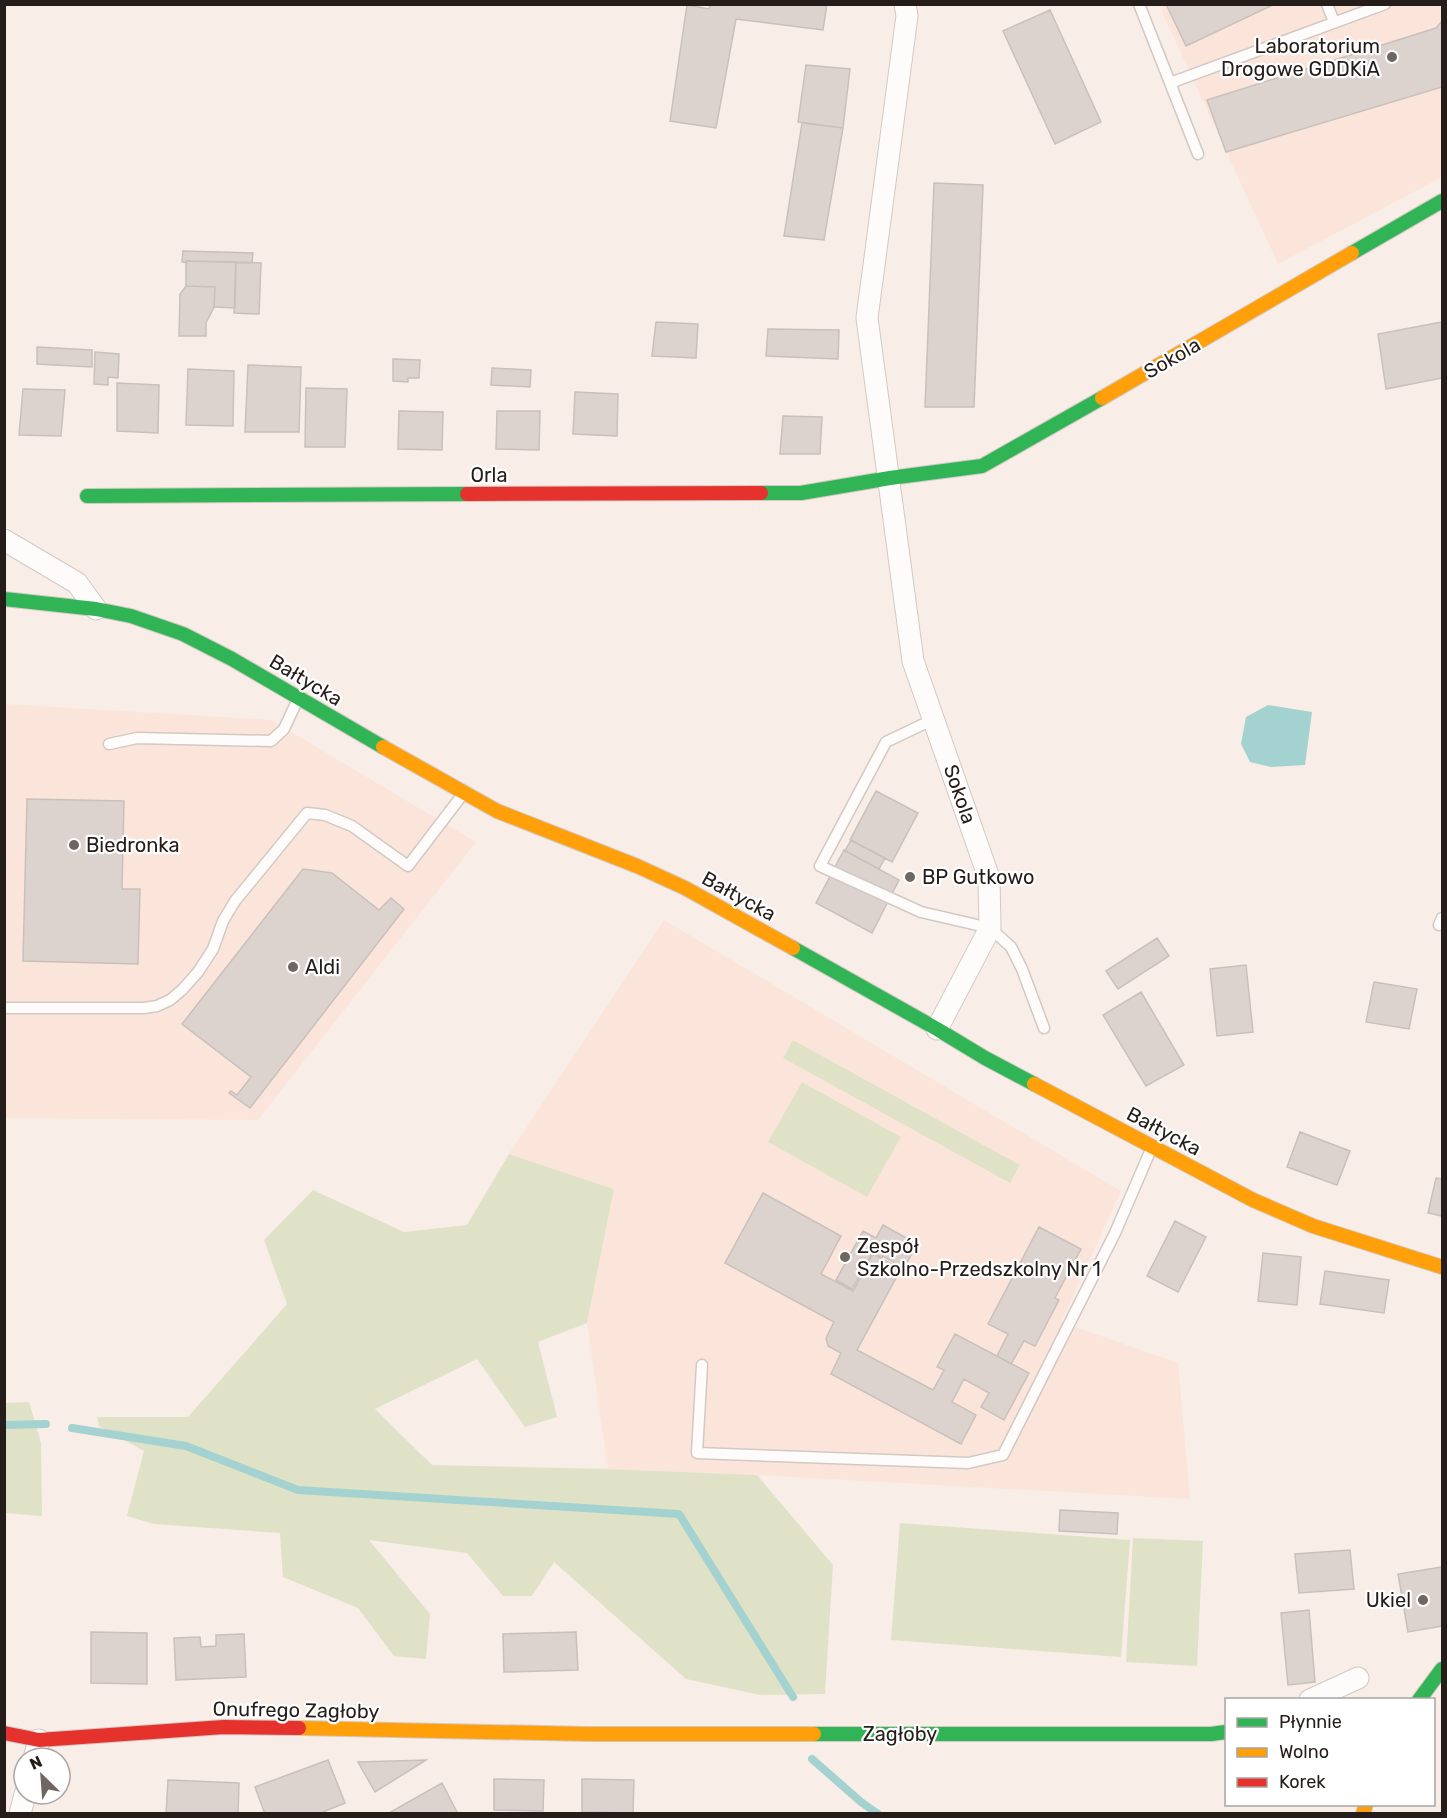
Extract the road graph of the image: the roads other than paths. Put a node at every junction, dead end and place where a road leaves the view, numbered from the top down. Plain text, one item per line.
1 (905, 4) edge
2 (1139, 4) edge
3 (1327, 4) edge
4 (1385, 4) edge
5 (1334, 22) junction
6 (1170, 83) junction
7 (1198, 154) dead end
8 (1443, 201) edge
9 (890, 478) junction
10 (87, 496) dead end
11 (4, 540) edge
12 (4, 599) edge
13 (96, 609) junction
14 (298, 699) junction
15 (934, 719) junction
16 (109, 744) dead end
17 (464, 793) junction
18 (990, 928) junction
19 (4, 1008) edge
20 (1044, 1028) dead end
21 (937, 1029) junction
22 (1152, 1147) junction
23 (1443, 1267) edge
24 (702, 1365) dead end
25 (1443, 1669) edge
26 (1358, 1678) dead end
27 (1314, 1698) edge
28 (1421, 1698) edge
29 (4, 1733) edge
30 (588, 1734) joint
31 (1221, 1736) edge
32 (30, 1746) edge
33 (62, 1746) edge

1 - 9 street, Sokola
2 - 6 lane
3 - 5 lane
4 - 5 lane
5 - 6 lane
6 - 7 lane
8 - 9 street, Sokola
9 - 10 street, Orla
9 - 15 street, Sokola
11 - 13 street
12 - 13 street, Bałtycka
13 - 14 street, Bałtycka
14 - 16 lane
14 - 17 street, Bałtycka
15 - 18 street, Sokola
15 - 18 lane
17 - 19 lane
17 - 21 street, Bałtycka
18 - 20 lane
18 - 21 street, Sokola
21 - 22 street, Bałtycka
22 - 23 street, Bałtycka
22 - 24 lane
25 - 28 street
26 - 27 street
29 - 32 street, Onufrego Zagłoby
30 - 31 street, Zagłoby
30 - 33 street, Onufrego Zagłoby

